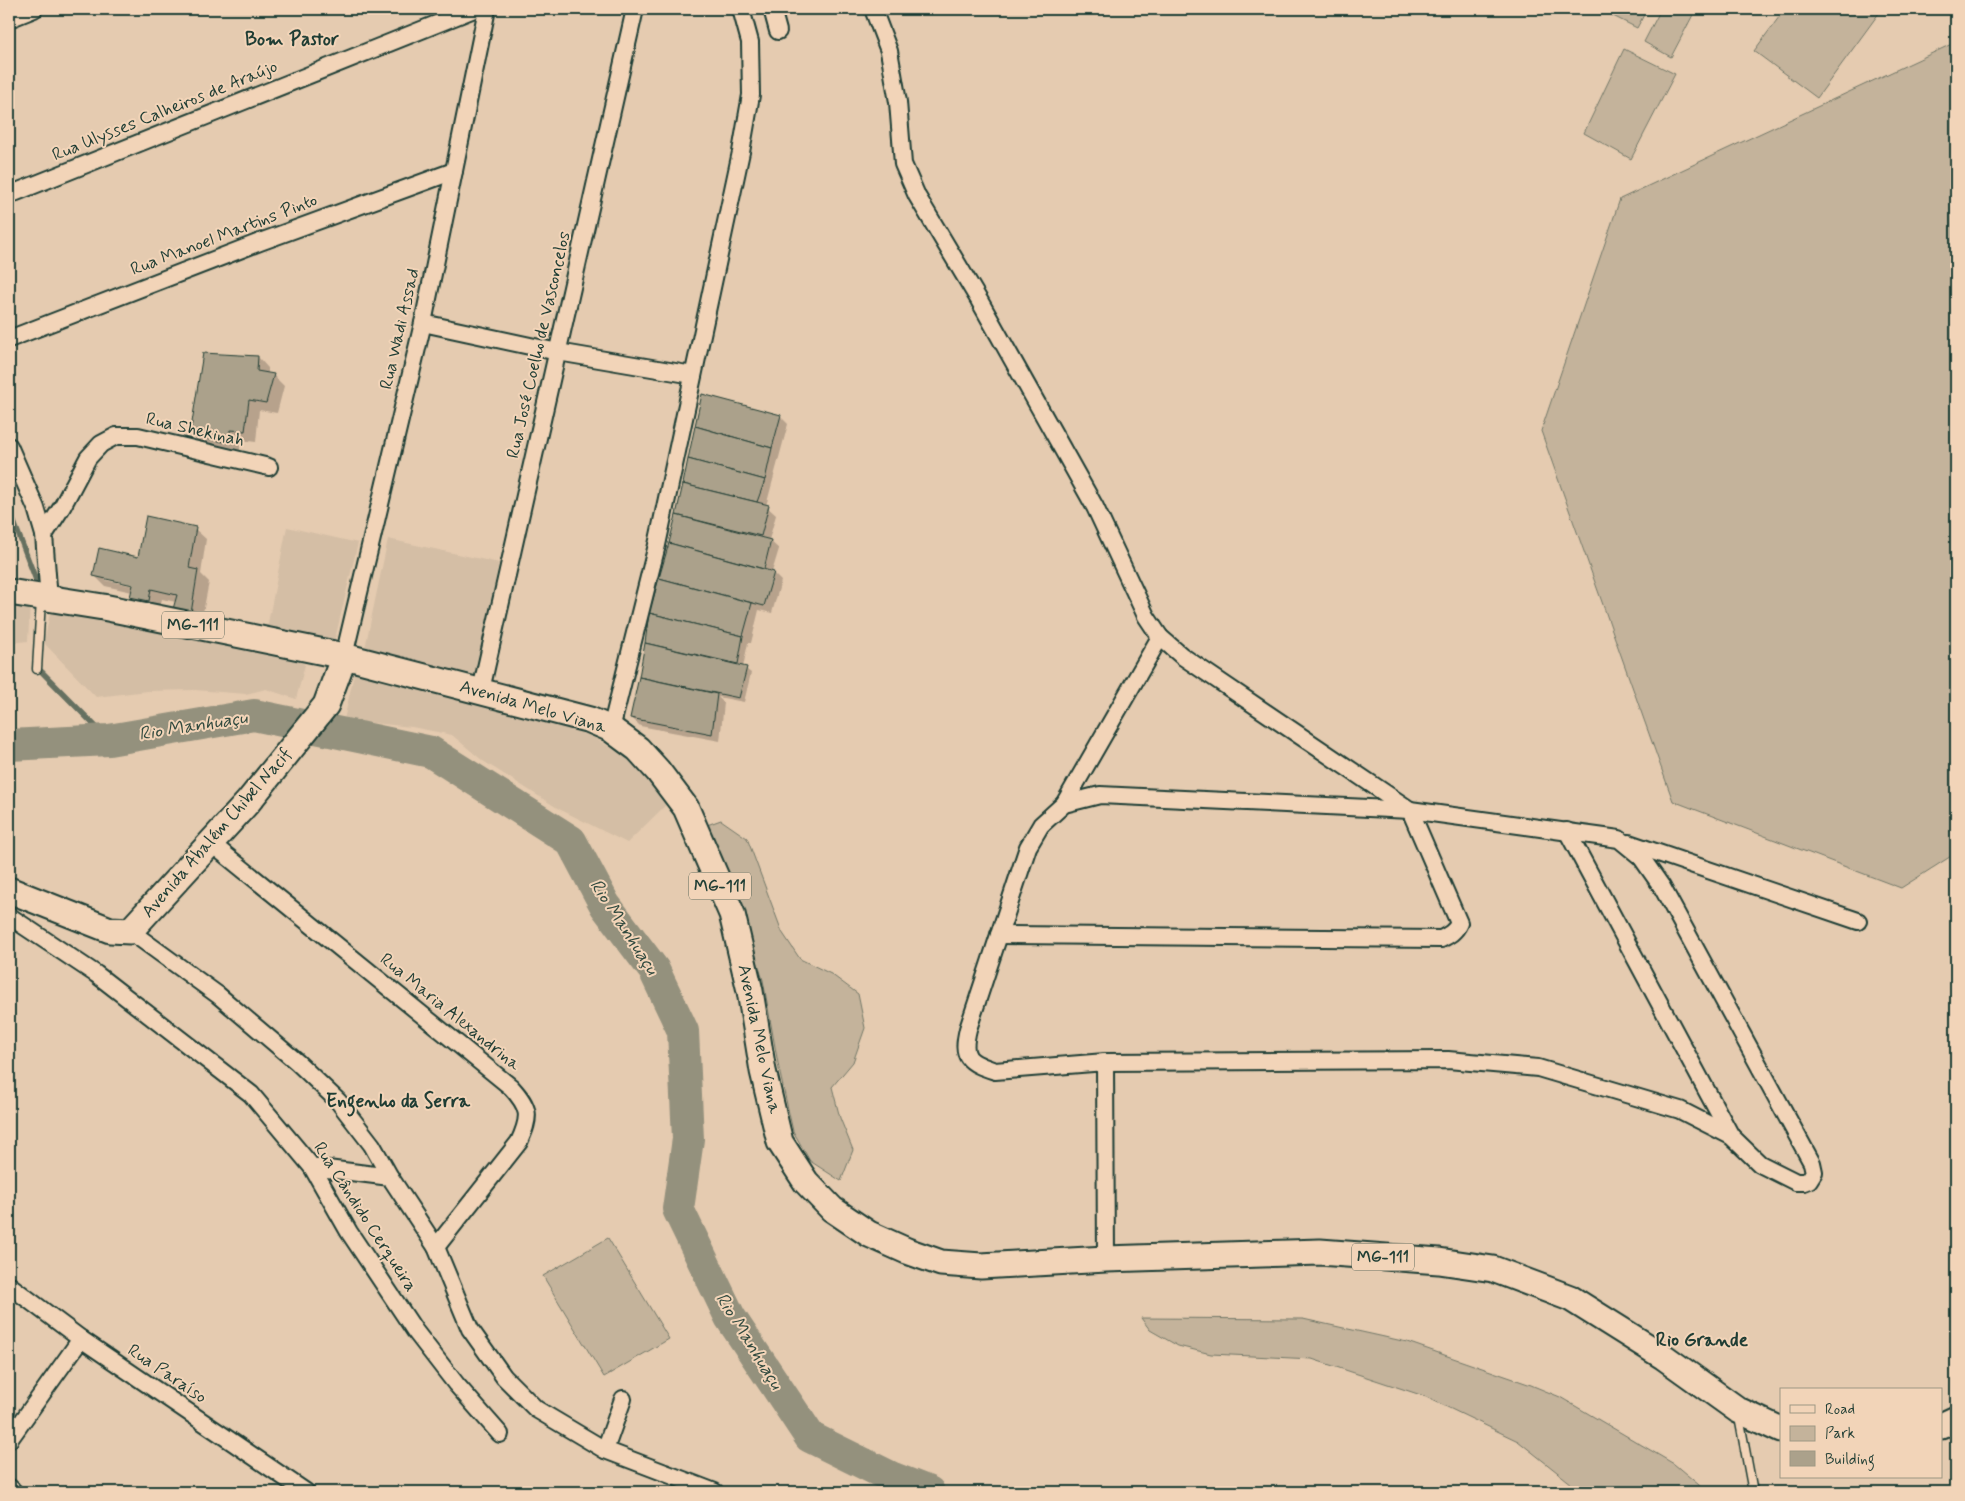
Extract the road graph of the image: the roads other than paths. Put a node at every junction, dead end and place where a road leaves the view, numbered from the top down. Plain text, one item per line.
1 (34, 9) edge
2 (474, 9) edge
3 (487, 9) edge
4 (635, 9) edge
5 (741, 9) edge
6 (772, 9) edge
7 (873, 9) edge
8 (9, 19) edge
9 (778, 31) dead end
10 (454, 171) junction
11 (9, 195) edge
12 (423, 323) junction
13 (9, 340) edge
14 (558, 352) junction
15 (693, 375) junction
16 (9, 446) edge
17 (269, 467) dead end
18 (44, 535) junction
19 (31, 596) edge
20 (1160, 637) junction
21 (344, 656) junction
22 (36, 669) dead end
23 (481, 690) junction
24 (611, 729) junction
25 (1064, 804) junction
26 (1410, 810) junction
27 (1568, 831) junction
28 (1620, 839) junction
29 (212, 844) junction
30 (9, 890) edge
31 (9, 916) edge
32 (1858, 921) dead end
33 (130, 931) junction
34 (999, 935) junction
35 (1105, 1062) junction
36 (1731, 1136) junction
37 (312, 1167) junction
38 (390, 1177) junction
39 (436, 1248) junction
40 (1106, 1259) junction
41 (9, 1285) edge
42 (81, 1339) junction
43 (623, 1399) dead end
44 (1738, 1410) junction
45 (1956, 1419) edge
46 (1942, 1426) edge
47 (1780, 1430) edge
48 (500, 1434) dead end
49 (9, 1440) edge
50 (605, 1450) junction
51 (9, 1487) edge
52 (14, 1492) edge
53 (306, 1492) edge
54 (715, 1492) edge
55 (1753, 1492) edge

1 - 8 street
2 - 11 street, Rua Ulysses Calheiros de Araújo
3 - 10 street, Rua Wadi Assad
4 - 14 street, Rua José Coelho de Vasconcelos
5 - 15 street
6 - 9 street
7 - 20 street
10 - 12 street, Rua Wadi Assad
10 - 13 street, Rua Manoel Martins Pinto
12 - 14 street
12 - 21 street, Rua Wadi Assad
14 - 15 street
14 - 23 street, Rua José Coelho de Vasconcelos
15 - 24 street
16 - 18 street
17 - 18 street, Rua Shekinah
18 - 19 street
19 - 21 main road, Avenida Melo Viana / MG-111
19 - 22 lane
20 - 25 street
20 - 26 street
21 - 23 main road, Avenida Melo Viana / MG-111
21 - 29 main road, Avenida Abalém Chibel Nacif
23 - 24 main road, Avenida Melo Viana / MG-111
24 - 40 main road, Avenida Melo Viana / MG-111
25 - 26 street
25 - 34 street
26 - 27 street
26 - 34 street
27 - 28 street
27 - 36 street
28 - 32 street
28 - 36 street
29 - 33 main road, Avenida Abalém Chibel Nacif
29 - 39 street, Rua Maria Alexandrina
30 - 33 main road
31 - 37 street, Rua Cândido Cerqueira
33 - 38 street
34 - 35 street
35 - 36 street
35 - 40 street
37 - 38 street
37 - 48 street, Rua Cândido Cerqueira
38 - 39 street
39 - 50 street
40 - 44 main road, MG-111
41 - 42 street, Rua Paraíso
42 - 49 street
42 - 53 street, Rua Paraíso
43 - 50 street
44 - 47 main road, MG-111
44 - 55 lane
45 - 46 main road
50 - 54 street
51 - 52 street

